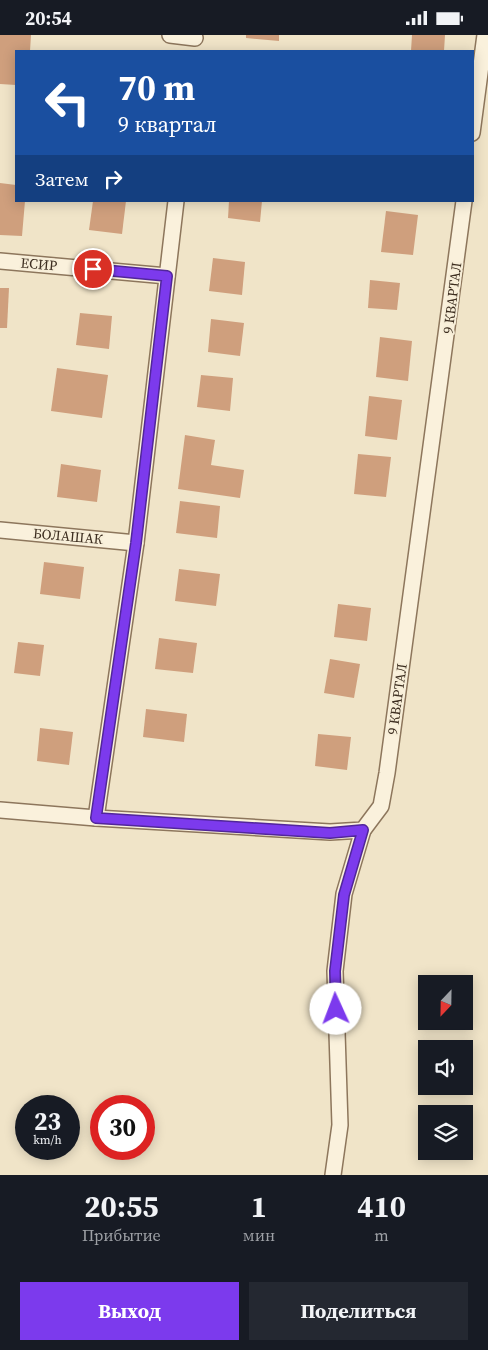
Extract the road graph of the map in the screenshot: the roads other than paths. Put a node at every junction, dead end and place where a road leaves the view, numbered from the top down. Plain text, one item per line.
1 (170, 35) edge
2 (485, 35) edge
3 (195, 42) edge
4 (474, 118) edge
5 (176, 202) edge
6 (464, 202) edge
7 (0, 261) edge
8 (167, 276) junction
9 (0, 530) edge
10 (136, 543) junction
11 (0, 810) edge
12 (96, 818) junction
13 (363, 830) junction
14 (333, 1175) edge

1 - 3 street
2 - 4 street
5 - 8 street
6 - 13 street, 9 КВАРТАЛ
7 - 8 street, ЕСИР
8 - 10 street
9 - 10 street, БОЛАШАК
10 - 12 street
11 - 12 street
12 - 13 street
13 - 14 street

